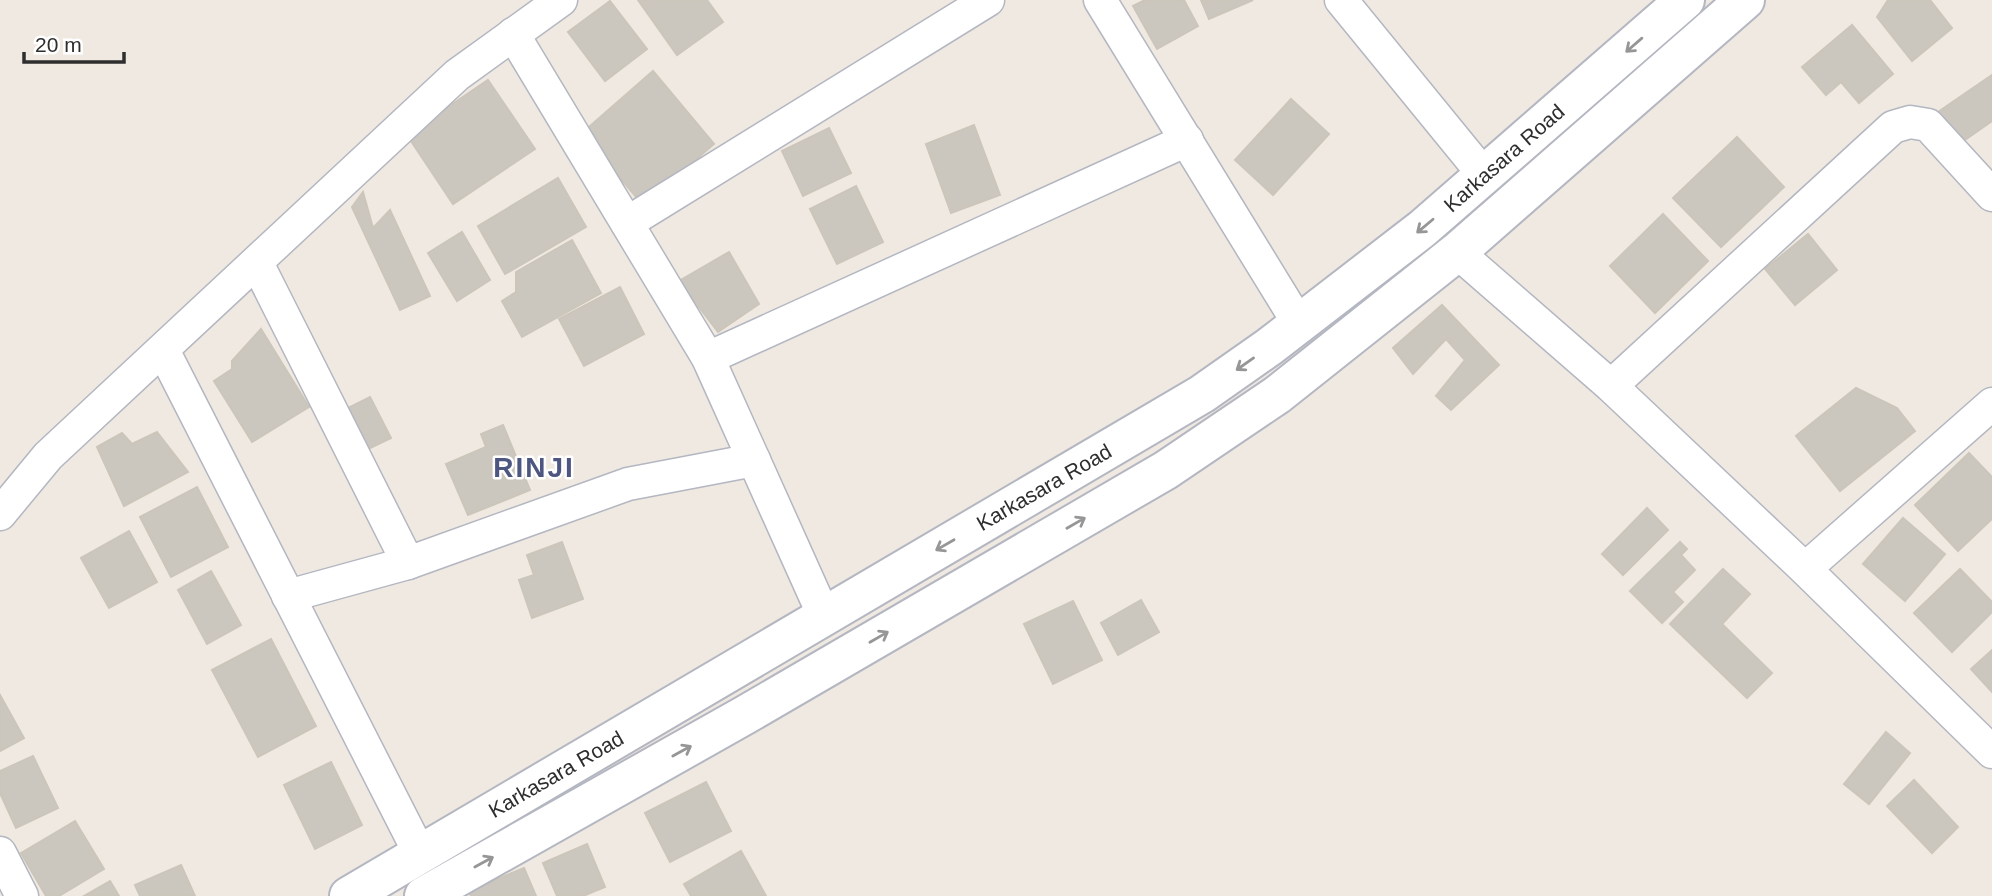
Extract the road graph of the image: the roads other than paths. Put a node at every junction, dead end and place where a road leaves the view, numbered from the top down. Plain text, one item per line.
1 (561, 0) edge
2 (988, 0) edge
3 (1100, 0) edge
4 (1340, 0) edge
5 (1685, 0) edge
6 (1745, 0) edge
7 (513, 34) junction
8 (1549, 119) junction
9 (1187, 140) junction
10 (1574, 149) junction
11 (1484, 175) junction
12 (1992, 195) edge
13 (627, 223) junction
14 (1457, 252) junction
15 (257, 263) junction
16 (1299, 324) junction
17 (163, 350) junction
18 (708, 358) junction
19 (1611, 386) junction
20 (1988, 415) edge
21 (754, 460) junction
22 (0, 514) edge
23 (408, 563) junction
24 (1805, 569) junction
25 (288, 596) junction
26 (824, 617) junction
27 (1992, 752) edge
28 (0, 853) edge
29 (420, 854) junction
30 (22, 896) edge
31 (349, 896) edge
32 (425, 896) edge

1 - 7 street
2 - 13 street
3 - 9 street
4 - 11 street
5 -> 8 main road, Karkasara Road
6 - 10 main road, Karkasara Road
7 - 13 street
7 - 15 street
8 - 10 main road
8 - 11 main road, Karkasara Road
9 - 16 street
9 - 18 street
10 - 14 main road, Karkasara Road
11 -> 16 main road, Karkasara Road
12 - 19 street
13 - 18 street
14 - 19 street
32 -> 14 main road, Karkasara Road
15 - 17 street
15 - 23 street
16 -> 26 main road, Karkasara Road
17 - 22 street
17 - 25 street
18 - 21 street
19 - 24 street
20 - 24 street
21 - 23 street
21 - 26 street
23 - 25 street
24 - 27 street
25 - 29 street
26 - 29 main road, Karkasara Road
28 - 30 street
29 - 31 main road, Karkasara Road

